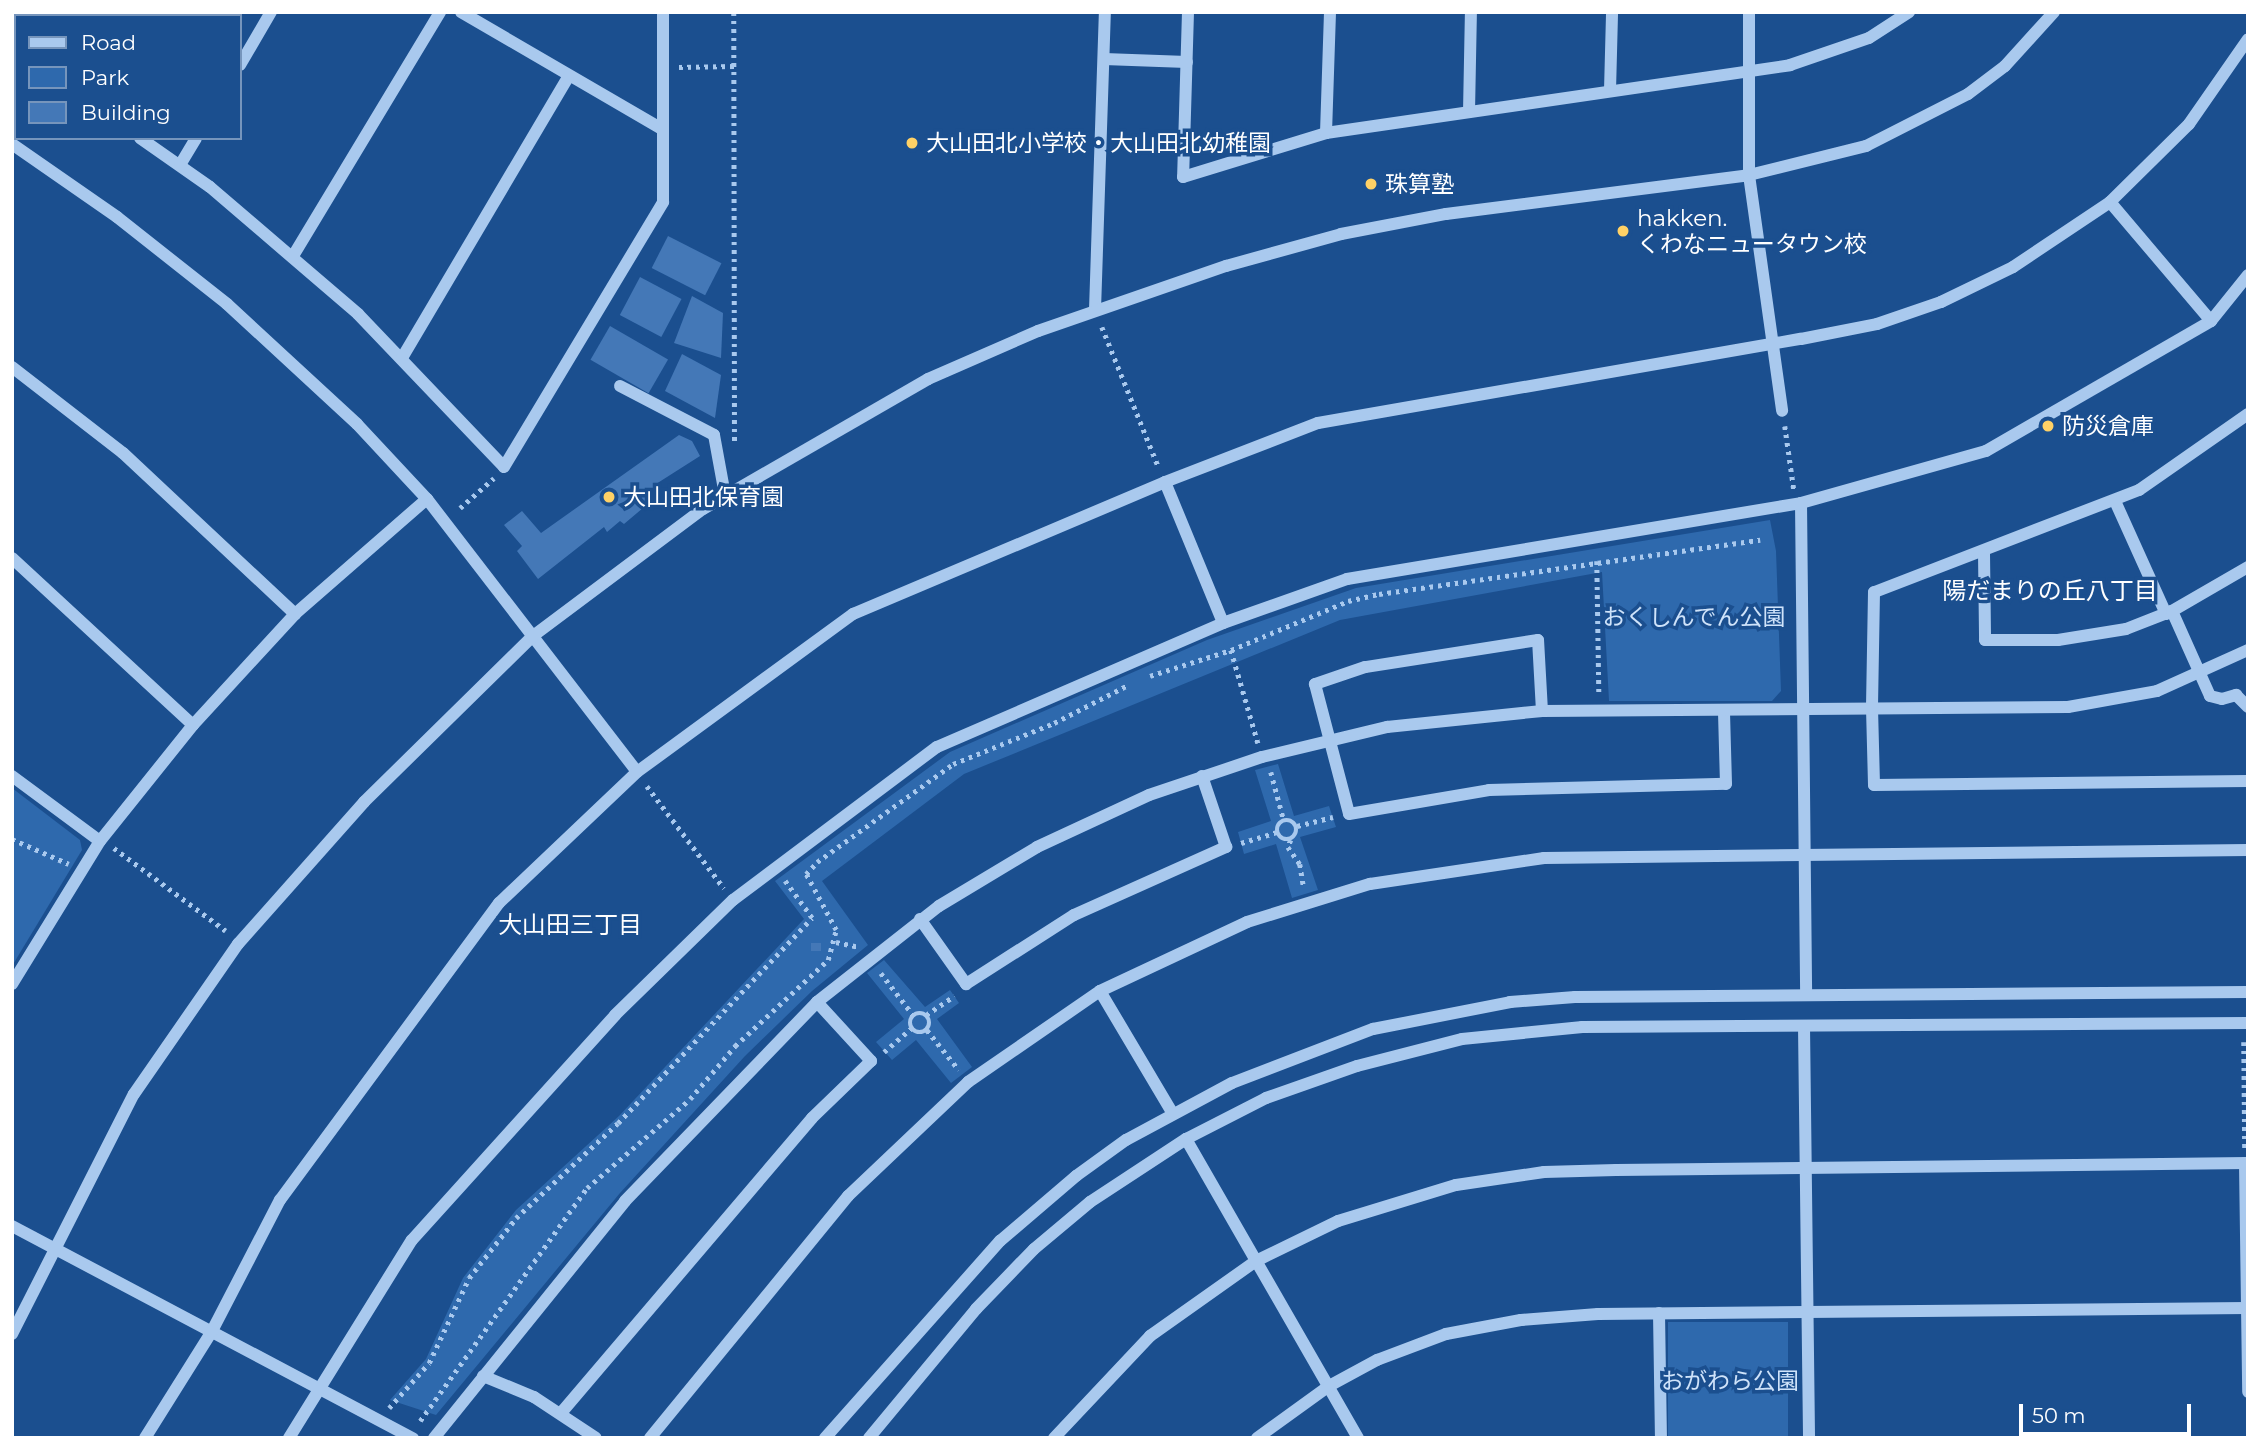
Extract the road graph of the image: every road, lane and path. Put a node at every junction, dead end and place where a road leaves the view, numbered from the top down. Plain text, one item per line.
1 (271, 12) edge
2 (440, 12) edge
3 (461, 12) edge
4 (663, 12) edge
5 (734, 12) edge
6 (1105, 12) edge
7 (1188, 12) edge
8 (1330, 12) edge
9 (1471, 12) edge
10 (1612, 12) edge
11 (1749, 12) edge
12 (1909, 12) edge
13 (2054, 12) edge
14 (1892, 18) edge
15 (2248, 39) edge
16 (1104, 59) junction
17 (242, 62) edge
18 (1186, 62) junction
19 (734, 66) junction
20 (673, 67) dead end
21 (1748, 73) junction
22 (568, 77) junction
23 (1610, 91) junction
24 (1469, 112) junction
25 (662, 129) junction
26 (1326, 133) junction
27 (143, 140) edge
28 (195, 140) edge
29 (12, 144) edge
30 (180, 165) junction
31 (1749, 175) junction
32 (2110, 202) junction
33 (293, 256) junction
34 (2248, 275) edge
35 (1095, 310) junction
36 (2211, 321) junction
37 (1773, 344) junction
38 (402, 358) junction
39 (12, 367) edge
40 (620, 386) dead end
41 (1782, 411) joint
42 (2248, 414) edge
43 (735, 449) dead end
44 (504, 467) junction
45 (1165, 482) junction
46 (725, 495) junction
47 (426, 499) junction
48 (2115, 501) junction
49 (1799, 503) junction
50 (460, 508) dead end
51 (1760, 540) dead end
52 (1984, 553) junction
53 (12, 558) edge
54 (1597, 561) junction
55 (2248, 568) edge
56 (2169, 612) junction
57 (295, 614) junction
58 (1223, 623) junction
59 (533, 636) junction
60 (1231, 650) junction
61 (2248, 650) edge
62 (2201, 674) junction
63 (1140, 679) dead end
64 (1128, 685) dead end
65 (2248, 707) edge
66 (1872, 708) junction
67 (1542, 711) junction
68 (1805, 711) junction
69 (1599, 712) junction
70 (1724, 713) junction
71 (193, 725) junction
72 (1327, 739) junction
73 (1262, 757) junction
74 (637, 772) junction
75 (12, 775) edge
76 (1202, 776) junction
77 (2248, 781) edge
78 (1349, 814) junction
79 (1284, 821) junction
80 (1297, 826) junction
81 (1277, 832) junction
82 (12, 839) edge
83 (101, 840) junction
84 (1291, 840) junction
85 (1226, 847) junction
86 (2248, 850) edge
87 (1807, 856) junction
88 (775, 867) junction
89 (82, 870) junction
90 (733, 900) junction
91 (1310, 903) junction
92 (920, 919) junction
93 (226, 932) dead end
94 (836, 942) junction
95 (869, 959) junction
96 (966, 984) junction
97 (12, 985) edge
98 (1100, 991) junction
99 (2248, 992) edge
100 (1806, 994) junction
101 (817, 1002) junction
102 (926, 1015) junction
103 (914, 1016) junction
104 (2248, 1023) edge
105 (1804, 1027) junction
106 (912, 1028) junction
107 (927, 1030) junction
108 (2244, 1042) dead end
109 (871, 1061) junction
110 (968, 1082) junction
111 (1173, 1114) junction
112 (1186, 1139) junction
113 (2246, 1163) edge
114 (1803, 1169) junction
115 (12, 1226) edge
116 (55, 1249) junction
117 (1256, 1261) junction
118 (2247, 1308) edge
119 (1807, 1312) junction
120 (1659, 1313) junction
121 (212, 1331) junction
122 (12, 1334) edge
123 (483, 1376) junction
124 (1329, 1386) junction
125 (319, 1388) junction
126 (2248, 1392) edge
127 (389, 1408) dead end
128 (561, 1413) junction
129 (420, 1421) dead end
130 (145, 1438) edge
131 (289, 1438) edge
132 (413, 1438) edge
133 (434, 1438) edge
134 (596, 1438) edge
135 (650, 1438) edge
136 (825, 1438) edge
137 (869, 1438) edge
138 (1054, 1438) edge
139 (1257, 1438) edge
140 (1358, 1438) edge
141 (1661, 1438) edge
142 (1809, 1438) edge

1 - 17 street
2 - 33 street
3 - 22 street
4 - 25 street
5 - 19 path
6 - 16 street
7 - 18 street
8 - 26 street
9 - 24 street
10 - 23 street
11 - 21 street
12 - 14 street
13 - 31 street
14 - 21 street
15 - 32 street
16 - 18 street
16 - 35 street
18 - 26 street
19 - 20 path
19 - 43 path
21 - 23 street
21 - 31 street
22 - 25 street
22 - 38 street
23 - 24 street
24 - 26 street
25 - 44 street
27 - 30 street
28 - 30 street
29 - 47 street
30 - 33 street
31 - 35 street
31 - 37 street
32 - 36 street
32 - 37 street
33 - 38 street
34 - 36 street
35 - 45 path
35 - 46 street
36 - 49 street
37 - 41 street
37 - 45 street
38 - 44 street
39 - 57 street
40 - 46 street
41 - 49 path
42 - 48 street
44 - 50 path
45 - 58 street
45 - 74 street
46 - 59 street
47 - 57 street
47 - 59 street
48 - 52 street
48 - 56 street
49 - 58 street
49 - 68 street
51 - 54 path
52 - 56 street
52 - 66 street
53 - 71 street
54 - 60 path
54 - 69 path
55 - 56 street
56 - 62 street
57 - 71 street
58 - 88 street
59 - 74 street
59 - 116 street
60 - 63 path
60 - 73 path
61 - 62 street
62 - 65 street
62 - 66 street
64 - 94 path
66 - 68 street
66 - 77 street
67 - 69 street
67 - 72 street
67 - 72 street
68 - 70 street
68 - 87 street
69 - 70 street
70 - 78 street
71 - 83 street
72 - 73 street
72 - 78 street
73 - 76 street
73 - 79 path
74 - 90 path
74 - 121 street
75 - 83 street
76 - 85 street
76 - 92 street
78 - 80 path
79 - 80 path
79 - 81 path
80 - 84 path
81 - 84 path
81 - 85 path
82 - 89 path
83 - 89 street
83 - 93 path
84 - 91 path
85 - 96 street
86 - 87 street
87 - 91 street
87 - 100 street
88 - 90 street
88 - 127 path
89 - 97 street
90 - 125 street
91 - 98 street
92 - 95 street
92 - 96 street
94 - 95 path
94 - 129 path
95 - 101 street
95 - 103 path
96 - 102 path
98 - 110 street
98 - 111 street
99 - 100 street
100 - 111 street
101 - 109 street
101 - 123 street
102 - 103 path
102 - 107 path
103 - 106 path
104 - 105 street
105 - 112 street
105 - 114 street
106 - 107 path
106 - 109 path
107 - 110 path
108 - 113 path
109 - 128 street
110 - 135 street
111 - 136 street
112 - 117 street
112 - 137 street
113 - 114 street
113 - 118 street
114 - 117 street
114 - 119 street
115 - 116 street
116 - 121 street
116 - 122 street
117 - 124 street
117 - 138 street
118 - 119 street
118 - 126 street
119 - 120 street
119 - 142 street
120 - 124 street
120 - 141 street
121 - 125 street
121 - 130 street
123 - 128 street
123 - 133 street
124 - 139 street
124 - 140 street
125 - 131 street
125 - 132 street
128 - 134 street

